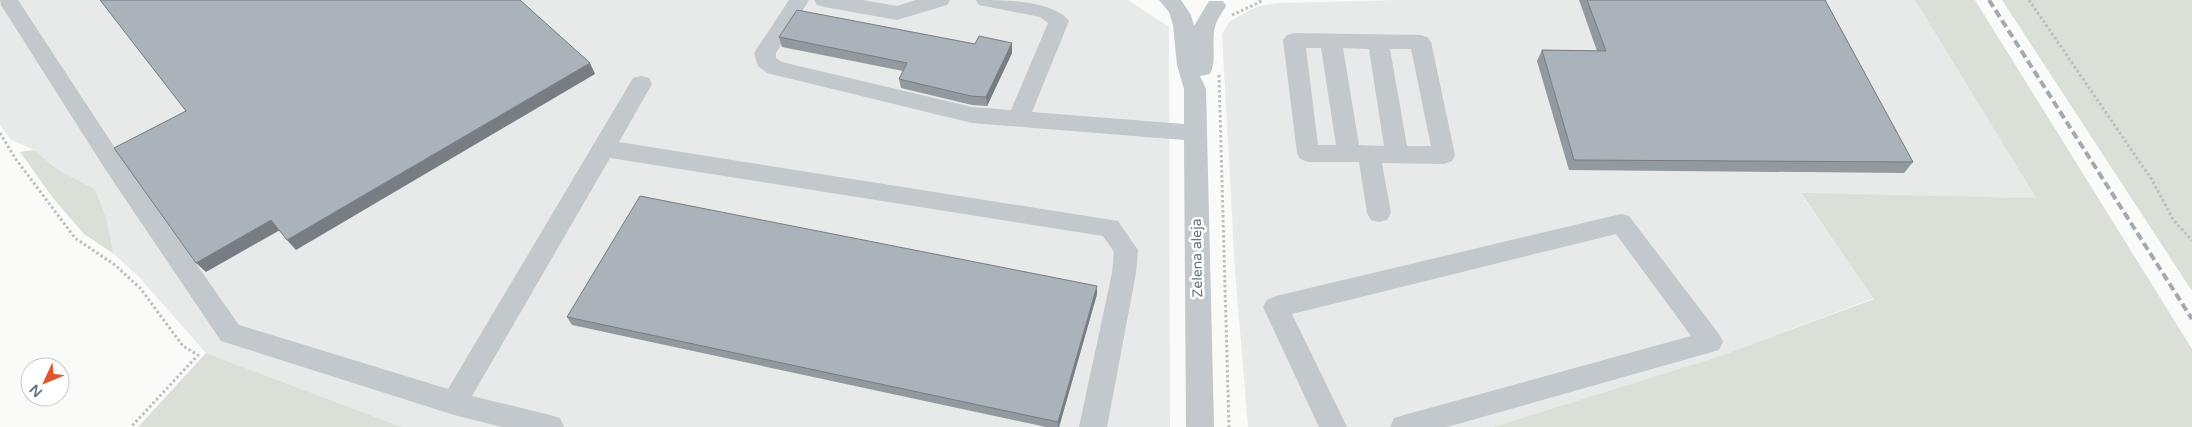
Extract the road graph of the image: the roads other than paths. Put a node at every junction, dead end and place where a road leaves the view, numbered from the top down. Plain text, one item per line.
1 (8, 0) edge
2 (799, 0) edge
3 (824, 0) edge
4 (940, 0) edge
5 (986, 0) edge
6 (1169, 0) edge
7 (1225, 5) edge
8 (1331, 41) junction
9 (1378, 42) junction
10 (641, 84) dead end
11 (1195, 89) junction
12 (1018, 119) junction
13 (1196, 133) junction
14 (603, 148) junction
15 (1359, 154) junction
16 (1397, 154) junction
17 (1379, 213) dead end
18 (454, 403) junction
19 (550, 427) edge
20 (1093, 427) edge
21 (1200, 427) edge
22 (1334, 427) edge
23 (1404, 427) edge

1 - 18 street
2 - 12 street
3 - 4 street
5 - 12 street
6 - 7 street, Zelena aleja
6 - 11 street, Zelena aleja
7 - 11 street, Zelena aleja
8 - 9 street
8 - 15 street
8 - 15 street
9 - 16 street
9 - 16 street
10 - 14 street
11 - 13 street, Zelena aleja
12 - 13 street
13 - 21 street, Zelena aleja
14 - 18 street
14 - 20 street
15 - 16 street
15 - 17 street
18 - 19 street
22 - 23 street

